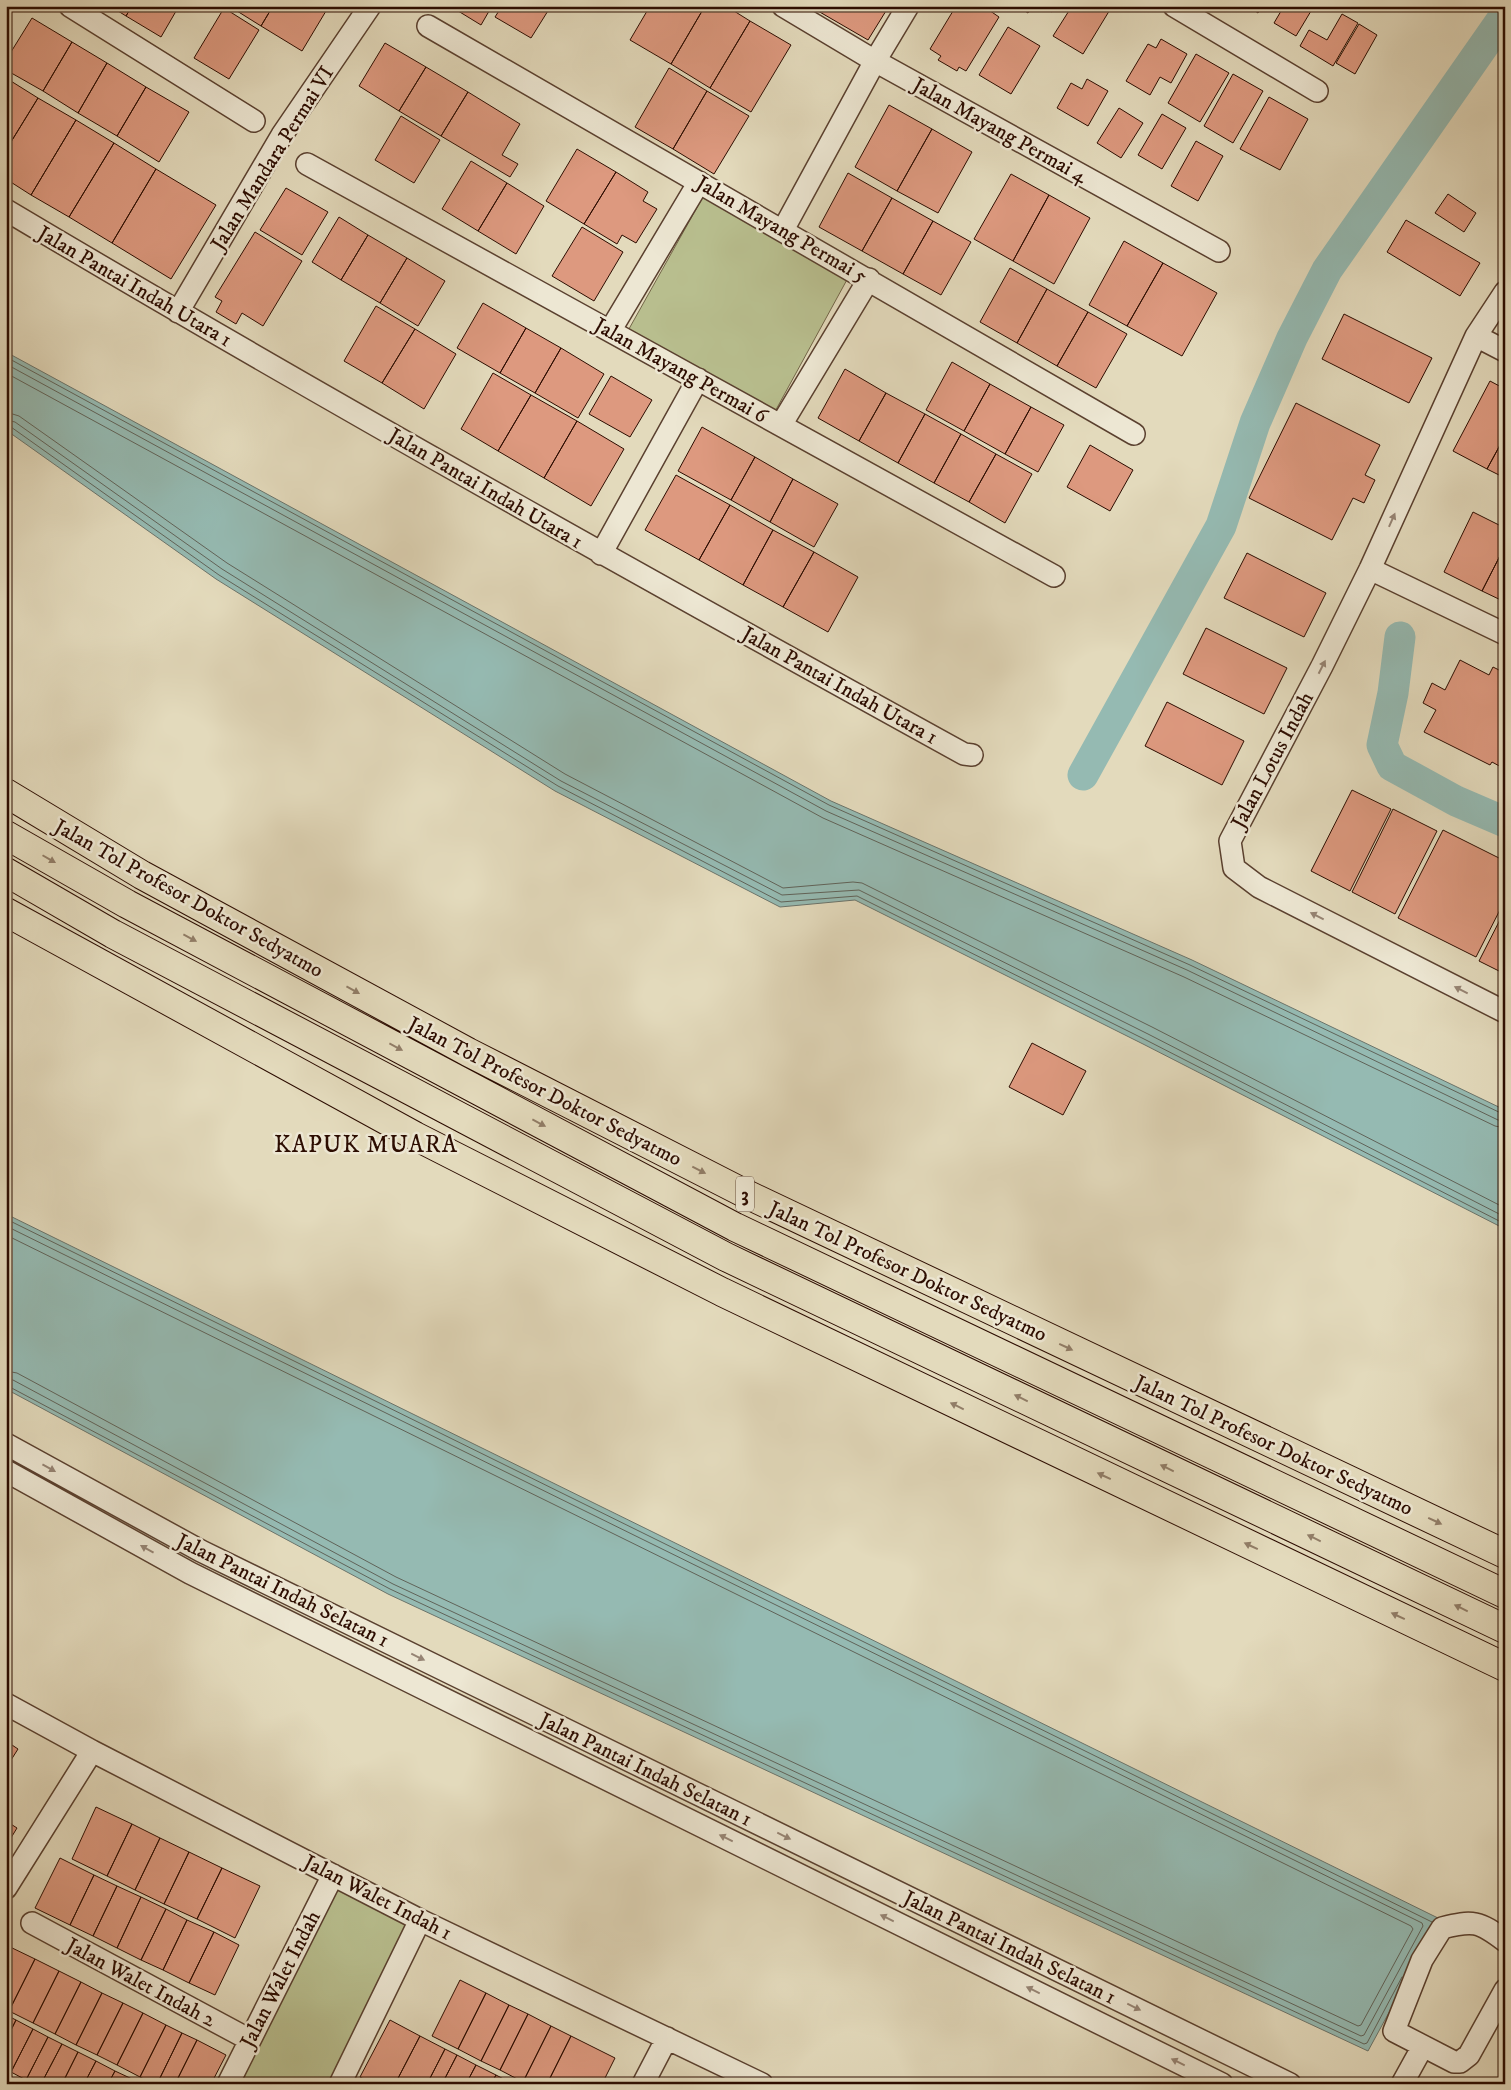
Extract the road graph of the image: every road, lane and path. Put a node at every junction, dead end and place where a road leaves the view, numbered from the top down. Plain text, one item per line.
1 (70, 6) edge
2 (370, 6) edge
3 (783, 6) edge
4 (908, 6) edge
5 (1174, 6) edge
6 (428, 26) dead end
7 (875, 61) junction
8 (1318, 91) dead end
9 (254, 121) dead end
10 (307, 164) dead end
11 (699, 182) junction
12 (6, 210) edge
13 (783, 230) junction
14 (1219, 251) dead end
15 (868, 279) junction
16 (1505, 292) edge
17 (178, 312) junction
18 (610, 331) junction
19 (1476, 336) junction
20 (1505, 350) edge
21 (698, 379) junction
22 (781, 425) junction
23 (1134, 434) dead end
24 (601, 554) junction
25 (1370, 569) junction
26 (1054, 576) dead end
27 (1505, 634) edge
28 (972, 755) dead end
29 (6, 793) edge
30 (6, 835) edge
31 (6, 872) edge
32 (6, 912) edge
33 (1505, 1012) edge
34 (6, 1444) edge
35 (6, 1471) edge
36 (201, 1551) junction
37 (1505, 1554) edge
38 (190, 1573) junction
39 (1505, 1594) edge
40 (1505, 1629) edge
41 (1505, 1667) edge
42 (6, 1704) edge
43 (92, 1751) junction
44 (333, 1874) junction
45 (6, 1888) edge
46 (420, 1920) junction
47 (32, 1923) dead end
48 (1505, 1941) edge
49 (1505, 1990) edge
50 (667, 2038) junction
51 (250, 2040) junction
52 (1423, 2046) junction
53 (228, 2084) edge
54 (340, 2084) edge
55 (643, 2084) edge
56 (762, 2084) edge
57 (1222, 2084) edge
58 (1290, 2084) edge
59 (1402, 2084) edge

1 - 9 street
2 - 17 street, Jalan Mandara Permai VI
3 - 7 street, Jalan Mayang Permai 4
4 - 7 street
5 - 8 street
6 - 11 street, Jalan Mayang Permai 5
7 - 13 street
7 - 14 street, Jalan Mayang Permai 4
10 - 18 street, Jalan Mayang Permai 6
11 - 13 street, Jalan Mayang Permai 5
11 - 18 street
12 - 17 street, Jalan Pantai Indah Utara 1
13 - 15 street, Jalan Mayang Permai 5
15 - 22 street
15 - 23 street, Jalan Mayang Permai 5
16 - 19 street, Jalan Lotus Indah
17 - 24 street, Jalan Pantai Indah Utara 1
18 - 21 street, Jalan Mayang Permai 6
19 - 20 street
25 -> 19 street, Jalan Lotus Indah
21 - 22 street, Jalan Mayang Permai 6
21 - 24 street
22 - 26 street, Jalan Mayang Permai 6
24 - 28 street, Jalan Pantai Indah Utara 1
25 - 27 street
33 -> 25 street, Jalan Lotus Indah
29 -> 37 highway, Jalan Tol Profesor Doktor Sedyatmo / 3
30 -> 39 highway, Jalan Tol Profesor Doktor Sedyatmo / 3
40 -> 31 highway
41 -> 32 highway
34 -> 36 street, Jalan Pantai Indah Selatan 1
38 -> 35 street, Jalan Pantai Indah Selatan 1
36 - 38 street
36 -> 58 street, Jalan Pantai Indah Selatan 1
57 -> 38 street, Jalan Pantai Indah Selatan 1
42 - 43 street, Jalan Walet Indah 1
43 - 44 street, Jalan Walet Indah 1
43 - 45 street
44 - 46 street, Jalan Walet Indah 1
44 - 51 street, Jalan Walet Indah
46 - 50 street, Jalan Walet Indah 1
46 - 54 street
47 - 51 street, Jalan Walet Indah 2
48 - 52 street
49 - 52 street
50 - 55 street
50 - 56 street, Jalan Walet Indah 1
51 - 53 street, Jalan Walet Indah
52 - 59 street

